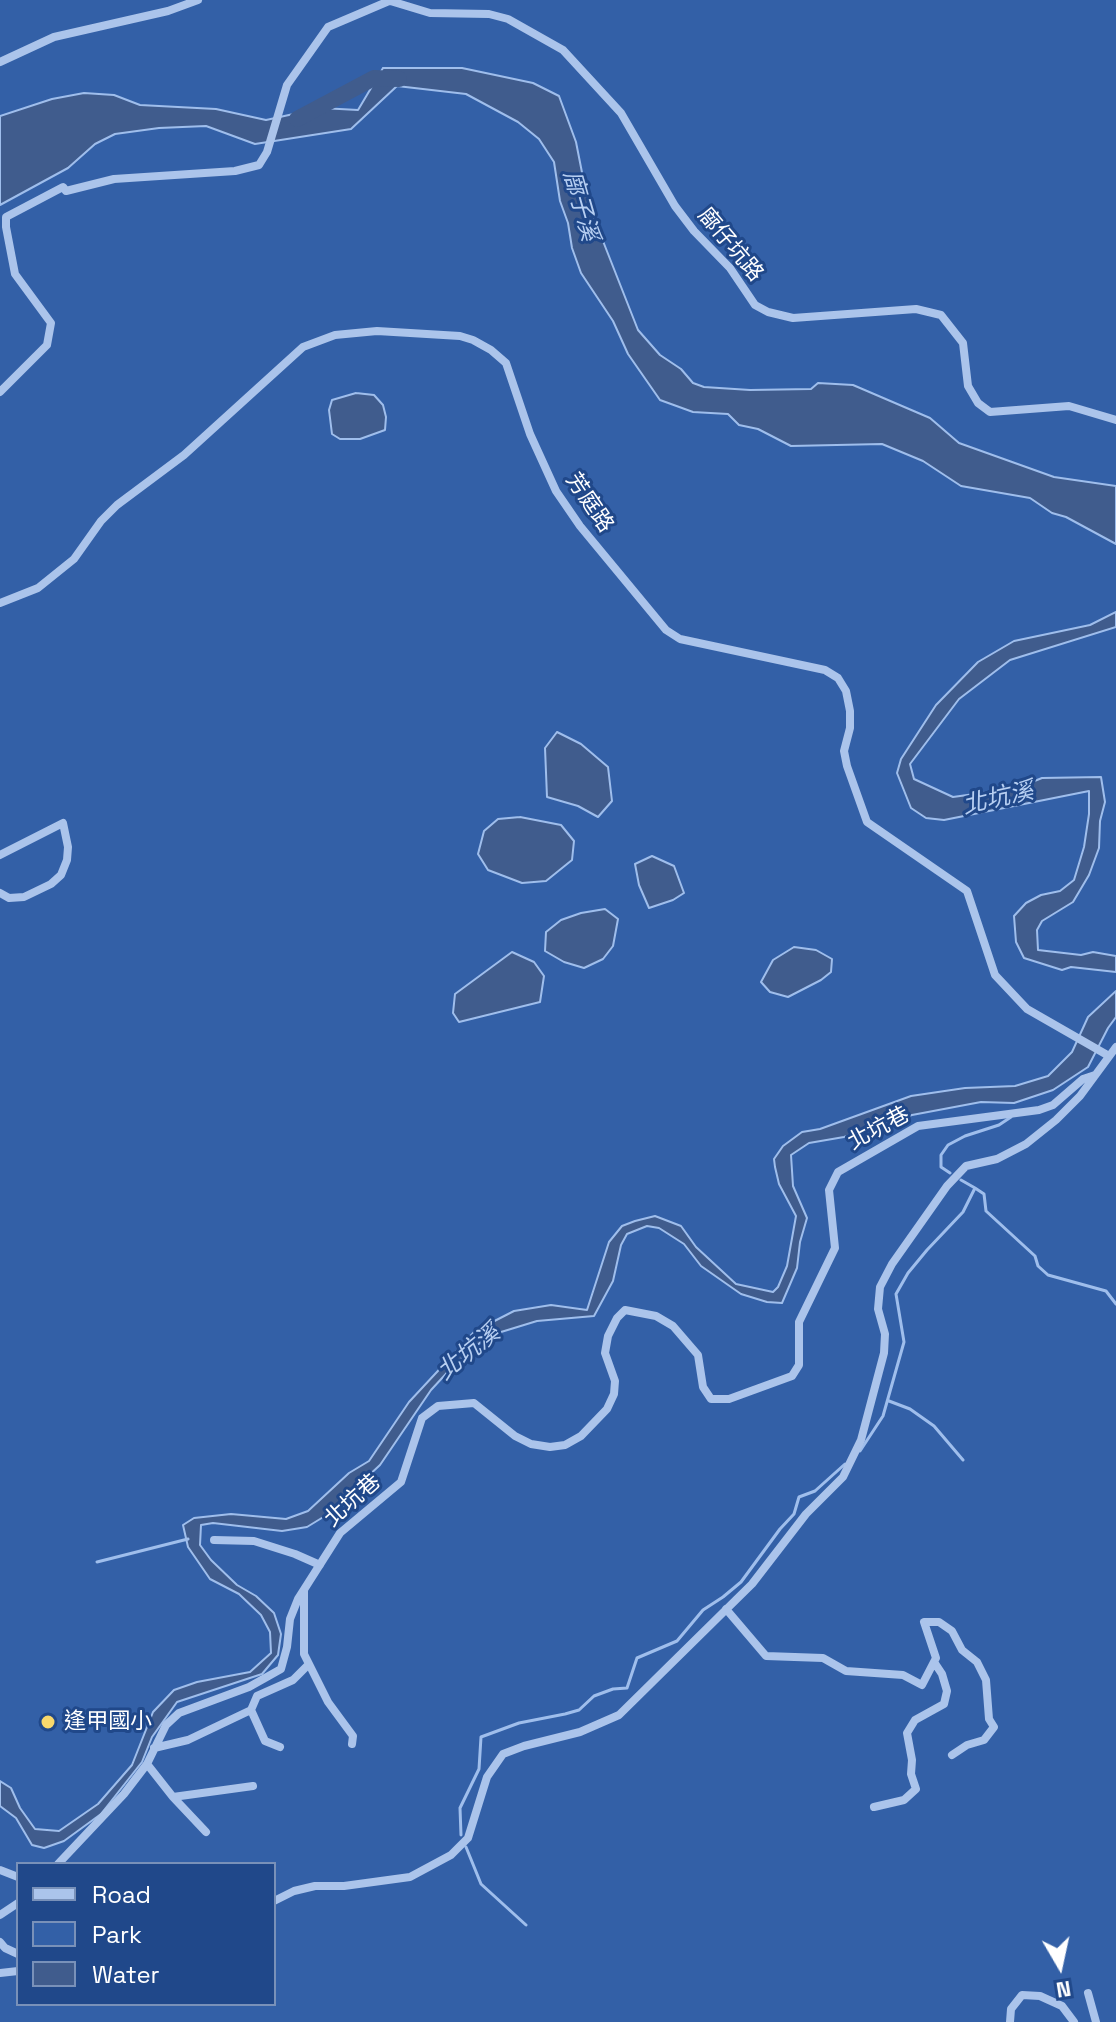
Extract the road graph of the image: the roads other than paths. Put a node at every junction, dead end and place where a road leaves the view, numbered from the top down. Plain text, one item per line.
1 (198, 0) edge
2 (388, 0) edge
3 (0, 62) edge
4 (0, 392) edge
5 (1116, 420) edge
6 (0, 603) edge
7 (0, 855) edge
8 (0, 893) edge
9 (1116, 1047) edge
10 (1109, 1056) junction
11 (1095, 1075) junction
12 (214, 1540) dead end
13 (320, 1565) junction
14 (304, 1589) junction
15 (726, 1609) junction
16 (934, 1662) junction
17 (308, 1665) junction
18 (251, 1710) junction
19 (352, 1744) dead end
20 (280, 1747) dead end
21 (154, 1748) junction
22 (952, 1755) dead end
23 (147, 1764) junction
24 (253, 1786) dead end
25 (173, 1797) junction
26 (874, 1807) dead end
27 (206, 1832) dead end
28 (60, 1862) edge
29 (276, 1900) edge
30 (1088, 1993) dead end
31 (1010, 2022) edge
32 (1074, 2022) edge
33 (1096, 2022) edge

1 - 3 street
2 - 4 street
2 - 5 street, 廍仔坑路
6 - 10 street, 芳庭路
7 - 8 street
9 - 10 street, 北坑巷
10 - 11 street, 北坑巷
11 - 13 street, 北坑巷
11 - 15 street, 北坑巷
12 - 13 street
13 - 14 street, 北坑巷
14 - 17 street
14 - 21 street, 北坑巷
15 - 16 street
15 - 29 street, 北坑巷
16 - 22 street
16 - 26 street
17 - 18 street
17 - 19 street
18 - 20 street
18 - 21 street
21 - 23 street, 北坑巷
23 - 25 street
23 - 28 street, 北坑巷
24 - 25 street
25 - 27 street
30 - 33 street
31 - 32 street

